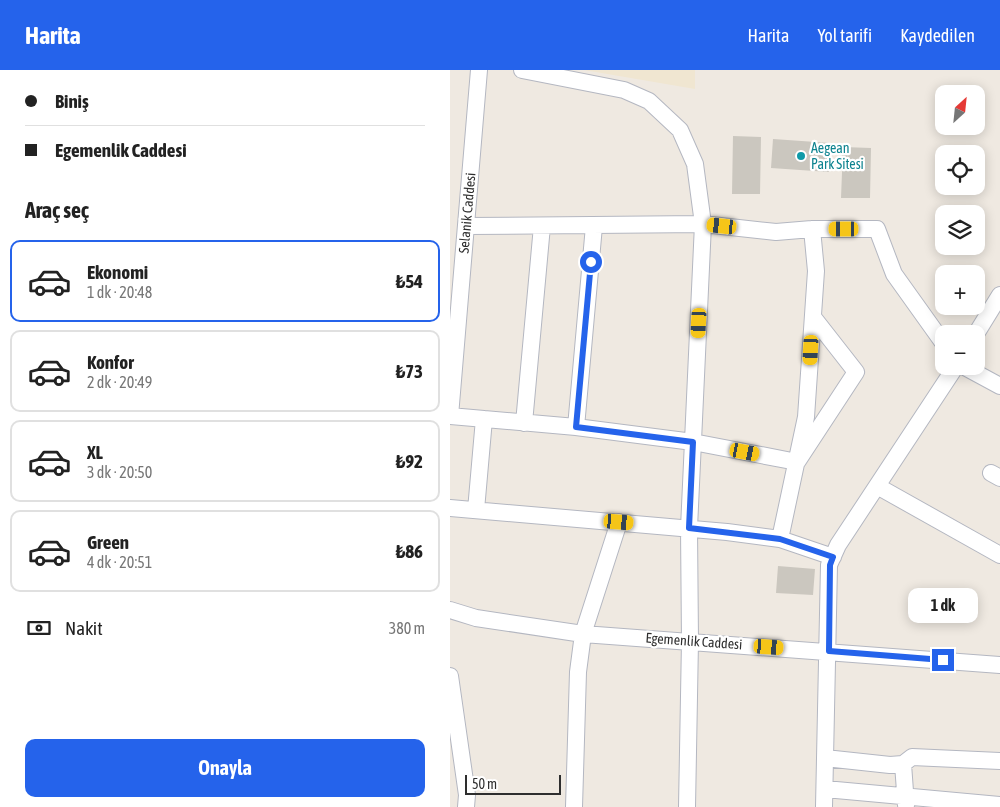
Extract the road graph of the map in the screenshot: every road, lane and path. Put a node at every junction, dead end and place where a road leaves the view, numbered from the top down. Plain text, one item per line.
1 (479, 70) edge
2 (522, 70) edge
3 (703, 224) junction
4 (466, 226) junction
5 (542, 226) junction
6 (594, 226) junction
7 (812, 229) junction
8 (1000, 295) edge
9 (813, 317) junction
10 (982, 325) edge
11 (935, 331) edge
12 (950, 375) edge
13 (980, 375) edge
14 (1000, 386) edge
15 (450, 416) edge
16 (484, 419) junction
17 (524, 423) junction
18 (576, 427) junction
19 (693, 442) junction
20 (797, 462) junction
21 (877, 486) junction
22 (450, 508) edge
23 (476, 510) junction
24 (619, 522) junction
25 (689, 528) junction
26 (780, 539) junction
27 (1000, 555) edge
28 (833, 557) junction
29 (450, 610) edge
30 (583, 634) junction
31 (690, 641) junction
32 (829, 651) junction
33 (1000, 665) edge
34 (450, 676) edge
35 (825, 758) junction
36 (1000, 761) edge
37 (903, 764) junction
38 (825, 789) junction
39 (906, 801) edge
40 (1000, 805) edge
41 (466, 807) edge
42 (574, 807) edge
43 (686, 807) edge
44 (824, 807) edge

1 - 4 street, Selanik Caddesi
2 - 3 street
3 - 6 street
3 - 7 street
3 - 19 street
4 - 5 street
4 - 15 street, Selanik Caddesi
5 - 6 street
5 - 17 street
6 - 18 street
7 - 9 street
7 - 11 street
8 - 10 street
9 - 20 street
9 - 20 street
12 - 21 street
13 - 14 street
15 - 16 street
16 - 17 street
16 - 23 street
17 - 18 street
18 - 19 street
19 - 20 street
19 - 25 street
20 - 26 street
21 - 27 street
21 - 28 street
22 - 23 street
23 - 24 street
24 - 25 street
24 - 30 street
25 - 26 street
25 - 31 street
26 - 28 street
28 - 32 street
29 - 30 street, Egemenlik Caddesi
30 - 31 street, Egemenlik Caddesi
30 - 42 street
31 - 32 street, Egemenlik Caddesi
31 - 43 street
32 - 33 street, Egemenlik Caddesi
32 - 35 street
34 - 41 street
35 - 37 street
35 - 38 street
36 - 37 street
37 - 39 street
38 - 39 street
38 - 44 street
39 - 40 street

